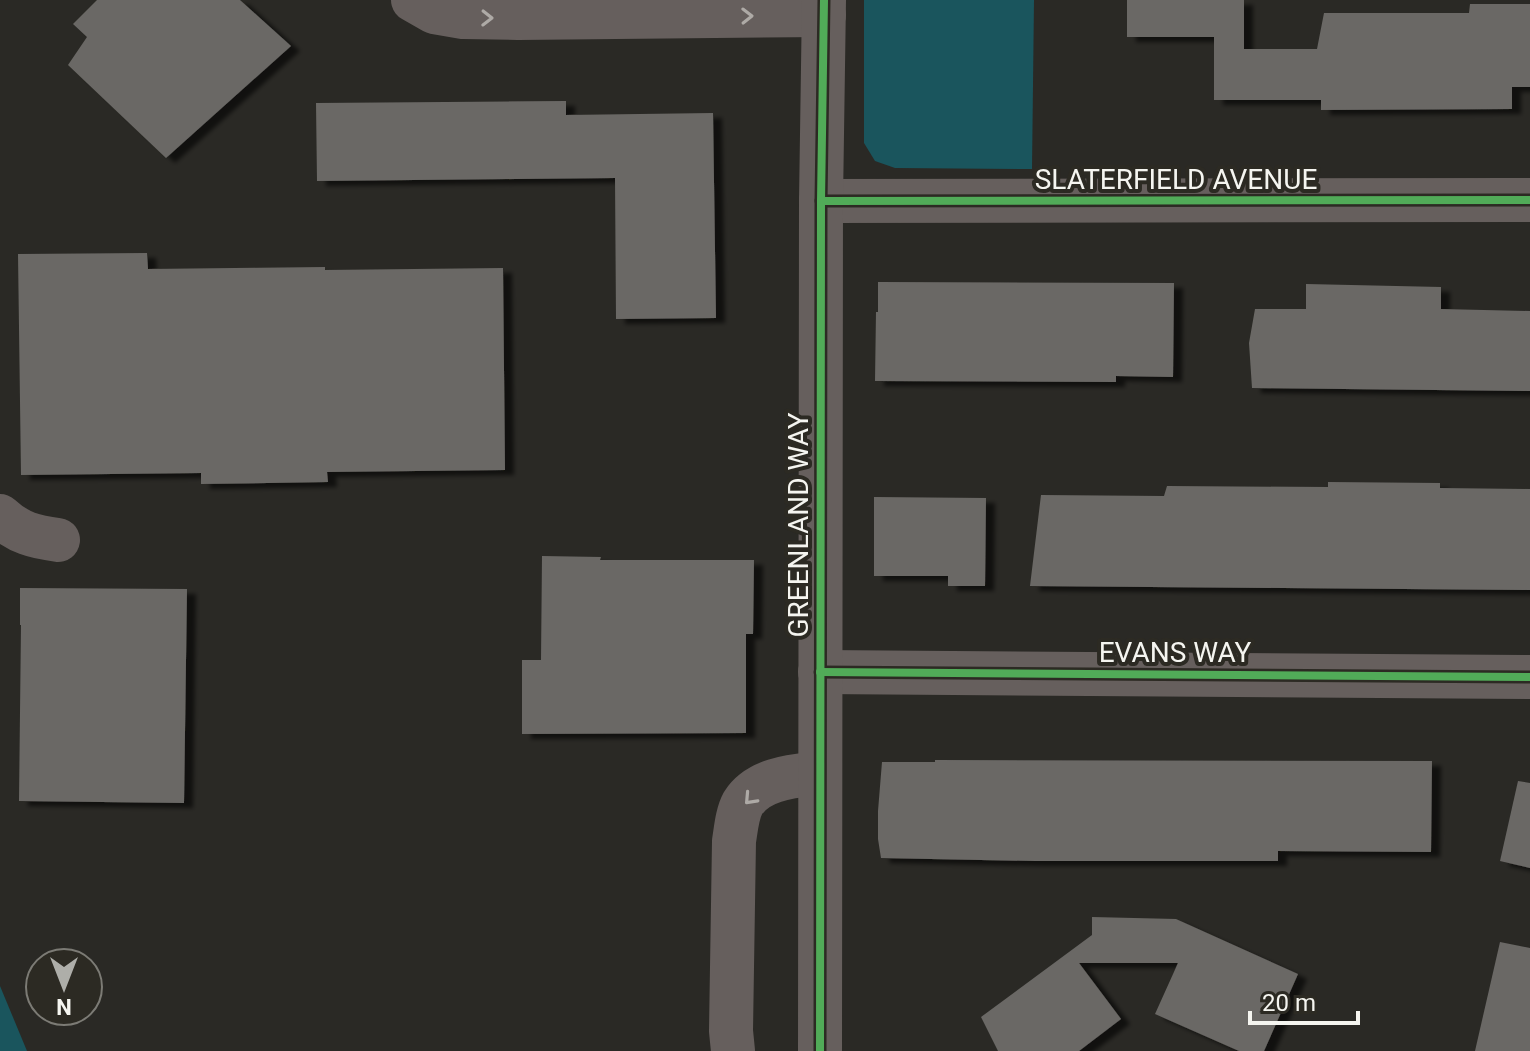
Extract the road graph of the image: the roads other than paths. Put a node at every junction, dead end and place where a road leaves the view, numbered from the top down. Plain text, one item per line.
1 (413, 0) edge
2 (824, 7) edge
3 (1530, 200) edge
4 (821, 201) junction
5 (0, 516) edge
6 (58, 540) dead end
7 (820, 672) junction
8 (1530, 677) edge
9 (820, 773) junction
10 (733, 1051) edge
11 (820, 1051) edge

1 -> 2 street
2 - 4 street, GREENLAND WAY
3 - 4 street, SLATERFIELD AVENUE
4 - 7 street, GREENLAND WAY
5 - 6 street
7 - 8 street, EVANS WAY
7 - 9 street, GREENLAND WAY
9 -> 10 street
9 - 11 street, GREENLAND WAY

